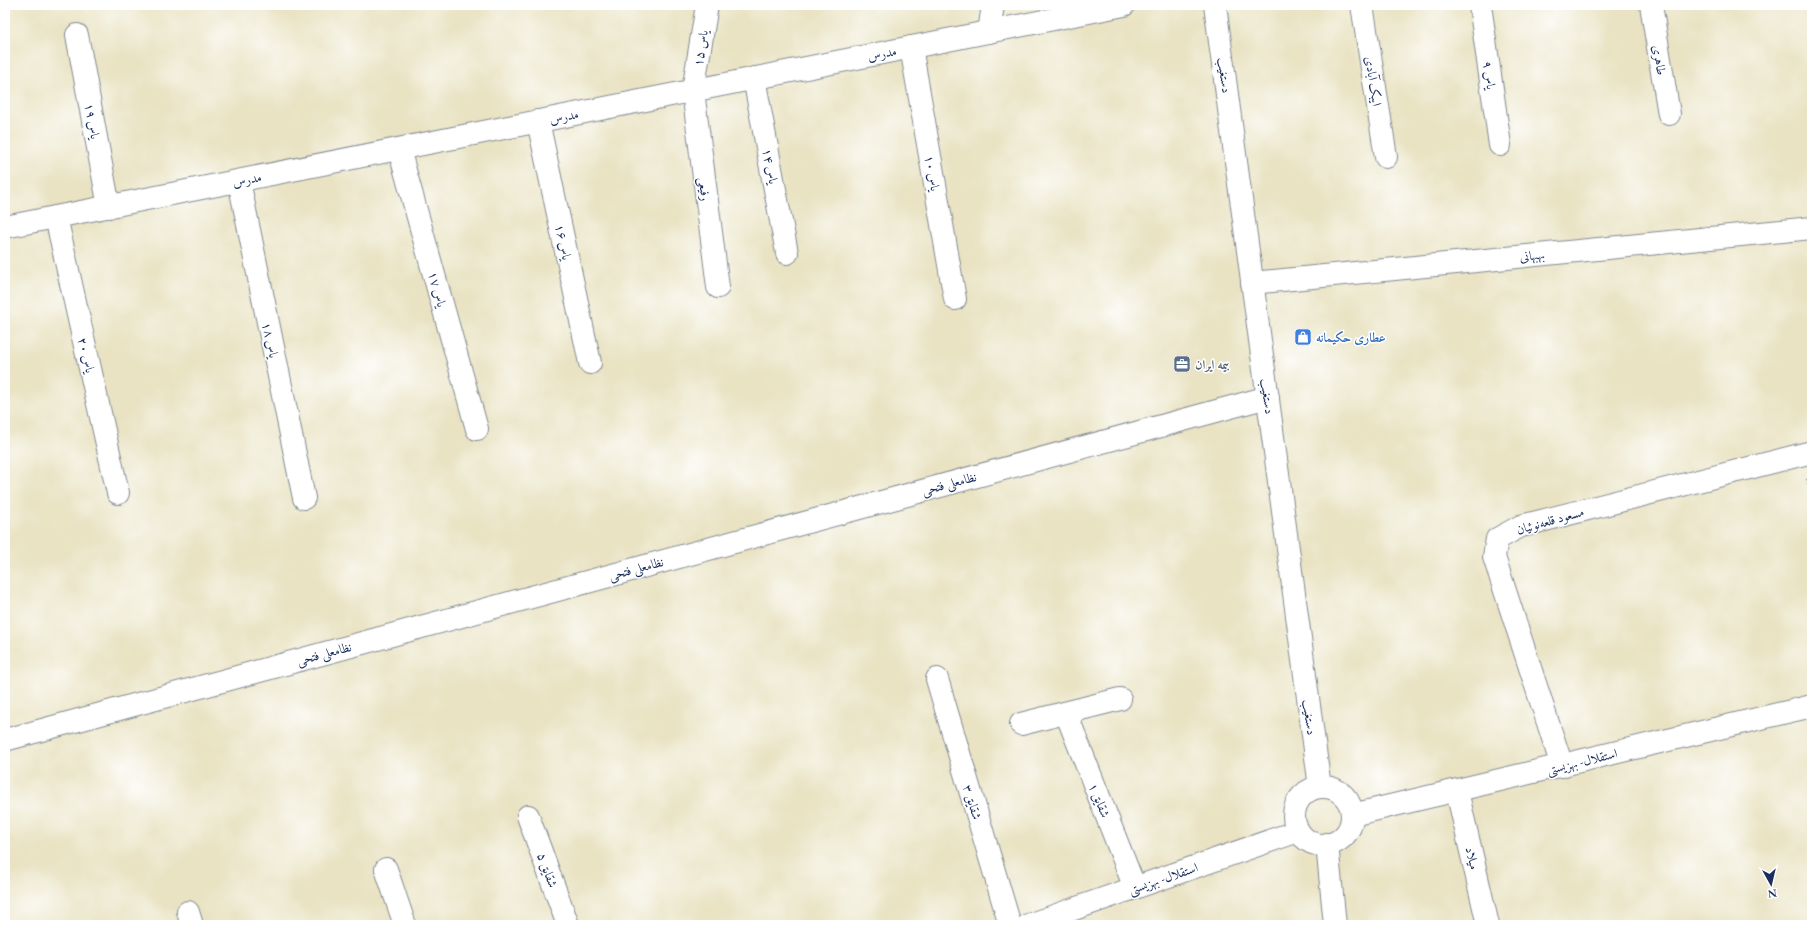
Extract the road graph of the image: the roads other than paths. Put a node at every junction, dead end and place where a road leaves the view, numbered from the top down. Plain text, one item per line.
1 (707, 5) edge
2 (993, 5) edge
3 (1124, 5) edge
4 (1215, 5) edge
5 (1362, 5) edge
6 (1480, 5) edge
7 (1651, 5) edge
8 (989, 32) junction
9 (77, 35) dead end
10 (911, 47) junction
11 (754, 78) junction
12 (693, 91) junction
13 (1669, 114) dead end
14 (538, 122) junction
15 (1500, 145) dead end
16 (399, 149) junction
17 (1386, 157) dead end
18 (239, 181) junction
19 (109, 207) junction
20 (56, 217) junction
21 (5, 227) edge
22 (1812, 228) edge
23 (787, 253) dead end
24 (1252, 283) junction
25 (718, 287) dead end
26 (955, 299) dead end
27 (590, 363) dead end
28 (1268, 397) junction
29 (477, 429) dead end
30 (1812, 452) edge
31 (118, 493) dead end
32 (304, 498) dead end
33 (937, 679) dead end
34 (1120, 699) dead end
35 (1812, 706) edge
36 (1066, 713) junction
37 (1021, 724) dead end
38 (5, 740) edge
39 (1562, 766) junction
40 (1320, 787) junction
41 (1458, 791) junction
42 (1352, 815) junction
43 (528, 816) dead end
44 (1298, 831) junction
45 (1327, 844) junction
46 (386, 869) dead end
47 (1135, 888) junction
48 (405, 925) edge
49 (568, 925) edge
50 (1010, 925) edge
51 (1028, 925) edge
52 (1335, 925) edge
53 (1488, 925) edge

1 - 12 street, یاس ۱۵
2 - 8 street
3 - 8 street, مدرس
4 - 24 street, دستغیب
5 - 17 street, ایبک آبادی
6 - 15 street, یاس ۹
7 - 13 street, طاهری
8 - 10 street, مدرس
9 - 19 street, یاس ۱۹
10 - 11 street, مدرس
10 - 26 street, یاس ۱۰
11 - 12 street, مدرس
11 - 23 street, یاس ۱۴
12 - 14 street, مدرس
12 - 25 street, رفیعی
14 - 16 street, مدرس
14 - 27 street, یاس ۱۶
16 - 18 street, مدرس
16 - 29 street, یاس ۱۷
18 - 19 street, مدرس
18 - 32 street, یاس ۱۸
19 - 20 street, مدرس
20 - 21 street, مدرس
20 - 31 street, یاس ۲۰
22 - 24 street, بهبهانی
24 - 28 street, دستغیب
28 - 38 street, نظامعلی فتحی
28 - 40 street, دستغیب
30 - 39 street, مسعود قلعه‌نوئیان
33 - 50 street, شقایق ۳
34 - 36 street
35 - 39 street, استقلال- بهزیستی
36 - 37 street
36 - 47 street, شقایق ۱
39 - 41 street, استقلال- بهزیستی
40 - 42 street
40 - 44 street
41 - 42 street, استقلال- بهزیستی
41 - 53 street, میلاد
42 - 45 street
43 - 49 street, شقایق ۵
44 - 45 street
44 - 47 street, استقلال- بهزیستی
45 - 52 street
46 - 48 street
47 - 51 street, استقلال- بهزیستی

